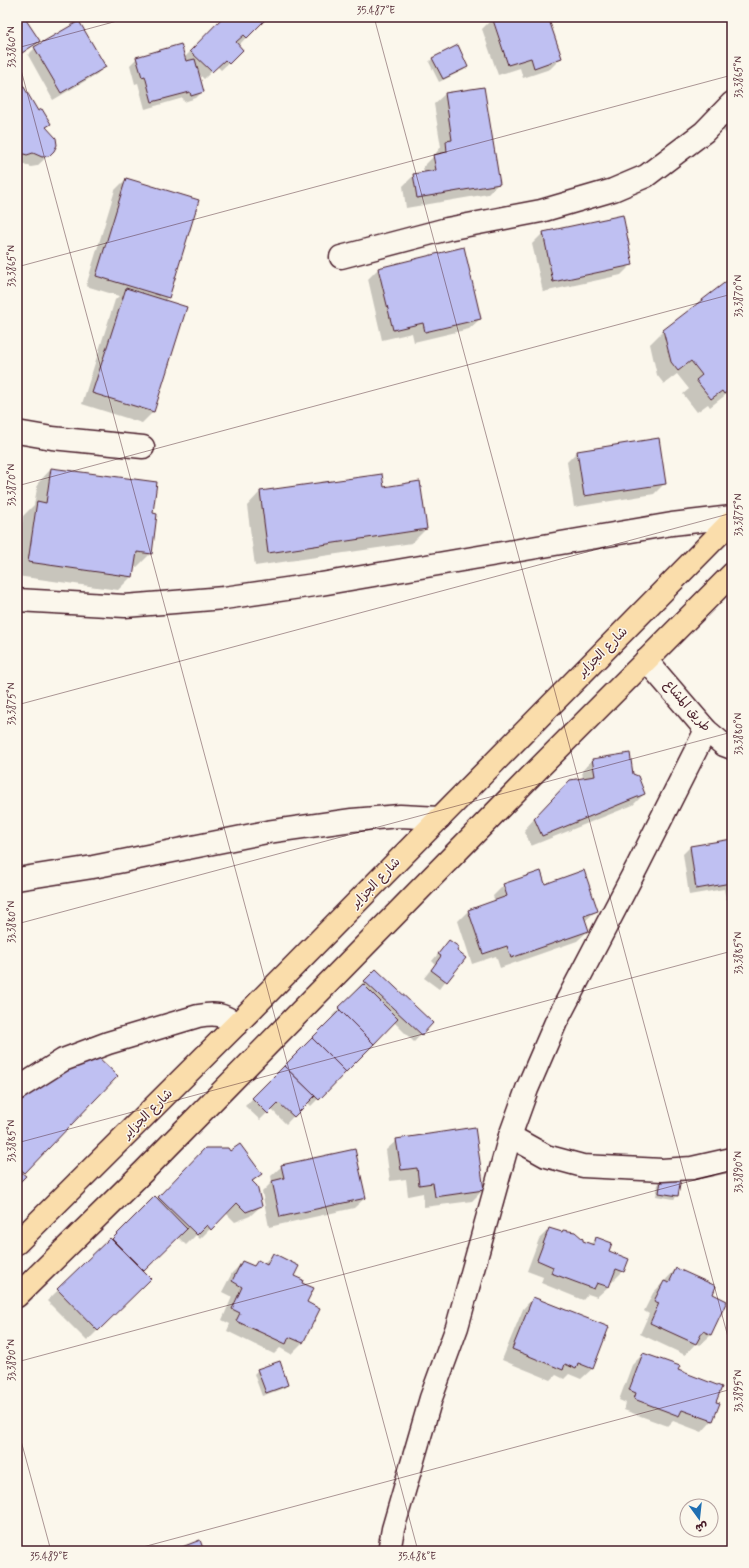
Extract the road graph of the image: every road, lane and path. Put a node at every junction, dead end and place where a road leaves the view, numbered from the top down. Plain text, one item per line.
1 (732, 103) edge
2 (341, 257) dead end
3 (17, 432) edge
4 (143, 447) dead end
5 (732, 516) edge
6 (732, 521) edge
7 (732, 574) edge
8 (17, 600) edge
9 (646, 660) junction
10 (706, 730) junction
11 (732, 748) edge
12 (440, 818) junction
13 (17, 879) edge
14 (237, 1024) junction
15 (17, 1090) edge
16 (510, 1136) junction
17 (732, 1159) edge
18 (17, 1243) edge
19 (17, 1296) edge
20 (388, 1551) edge

1 - 2 street
3 - 4 street
5 - 8 street
6 - 12 main road, شارع الجزاير
7 - 9 main road
9 - 10 street, طريق المشاع
9 - 19 main road
10 - 11 street, طريق المشاع
10 - 16 street
12 - 13 street
12 - 14 main road, شارع الجزاير
14 - 15 street
14 - 18 main road, شارع الجزاير
16 - 17 street
16 - 20 street

